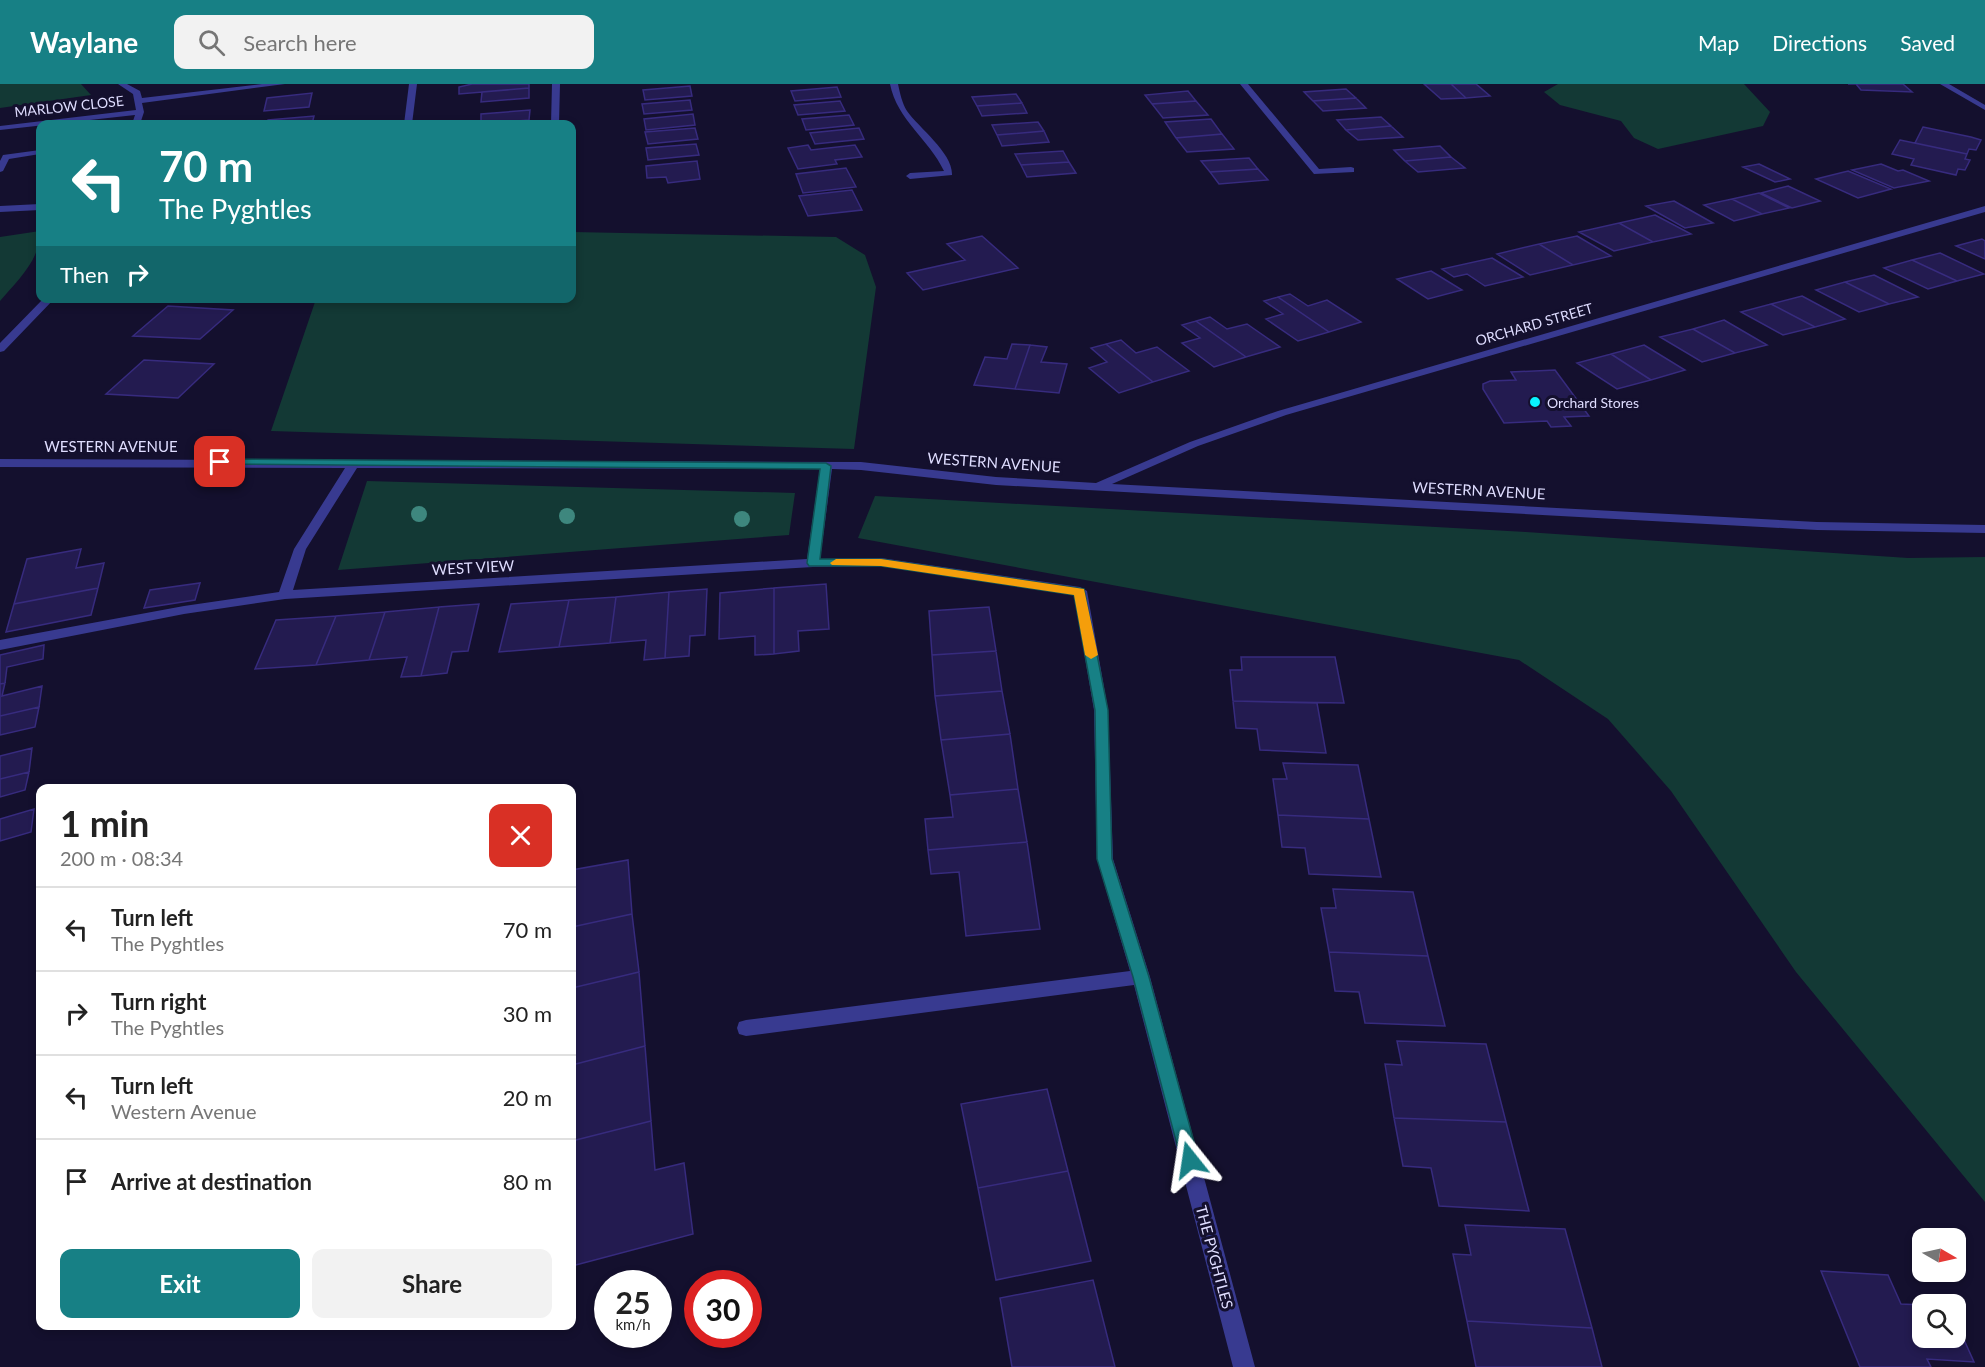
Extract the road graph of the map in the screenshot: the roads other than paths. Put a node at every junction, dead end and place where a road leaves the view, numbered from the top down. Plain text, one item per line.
1 (122, 84) edge
2 (281, 84) edge
3 (413, 84) edge
4 (556, 84) edge
5 (894, 84) edge
6 (1244, 84) edge
7 (1944, 84) edge
8 (139, 101) junction
9 (1985, 108) edge
10 (141, 112) junction
11 (70, 120) edge
12 (138, 120) edge
13 (408, 120) edge
14 (555, 120) edge
15 (36, 124) edge
16 (0, 128) edge
17 (36, 153) edge
18 (0, 169) edge
19 (1352, 170) dead end
20 (910, 176) dead end
21 (36, 207) edge
22 (0, 209) edge
23 (1985, 209) edge
24 (45, 303) edge
25 (0, 349) edge
26 (0, 463) edge
27 (354, 463) junction
28 (826, 466) junction
29 (1098, 485) junction
30 (1985, 529) edge
31 (813, 563) junction
32 (285, 595) junction
33 (0, 645) edge
34 (1141, 977) junction
35 (746, 1028) dead end
36 (1244, 1367) edge

1 - 8 street
2 - 8 street
3 - 13 street
4 - 14 street
5 - 20 street
6 - 19 street
7 - 9 street
8 - 10 street
10 - 11 street, MARLOW CLOSE
10 - 12 street
15 - 16 street, MARLOW CLOSE
17 - 18 street
21 - 22 street
23 - 29 street, ORCHARD STREET
24 - 25 street
26 - 27 street, WESTERN AVENUE
27 - 28 street, WESTERN AVENUE
27 - 32 street
28 - 29 street, WESTERN AVENUE
28 - 31 street
29 - 30 street, WESTERN AVENUE
31 - 32 street, WEST VIEW
31 - 34 street, THE PYGHTLES
32 - 33 street, WEST VIEW
34 - 35 street
34 - 36 street, THE PYGHTLES

